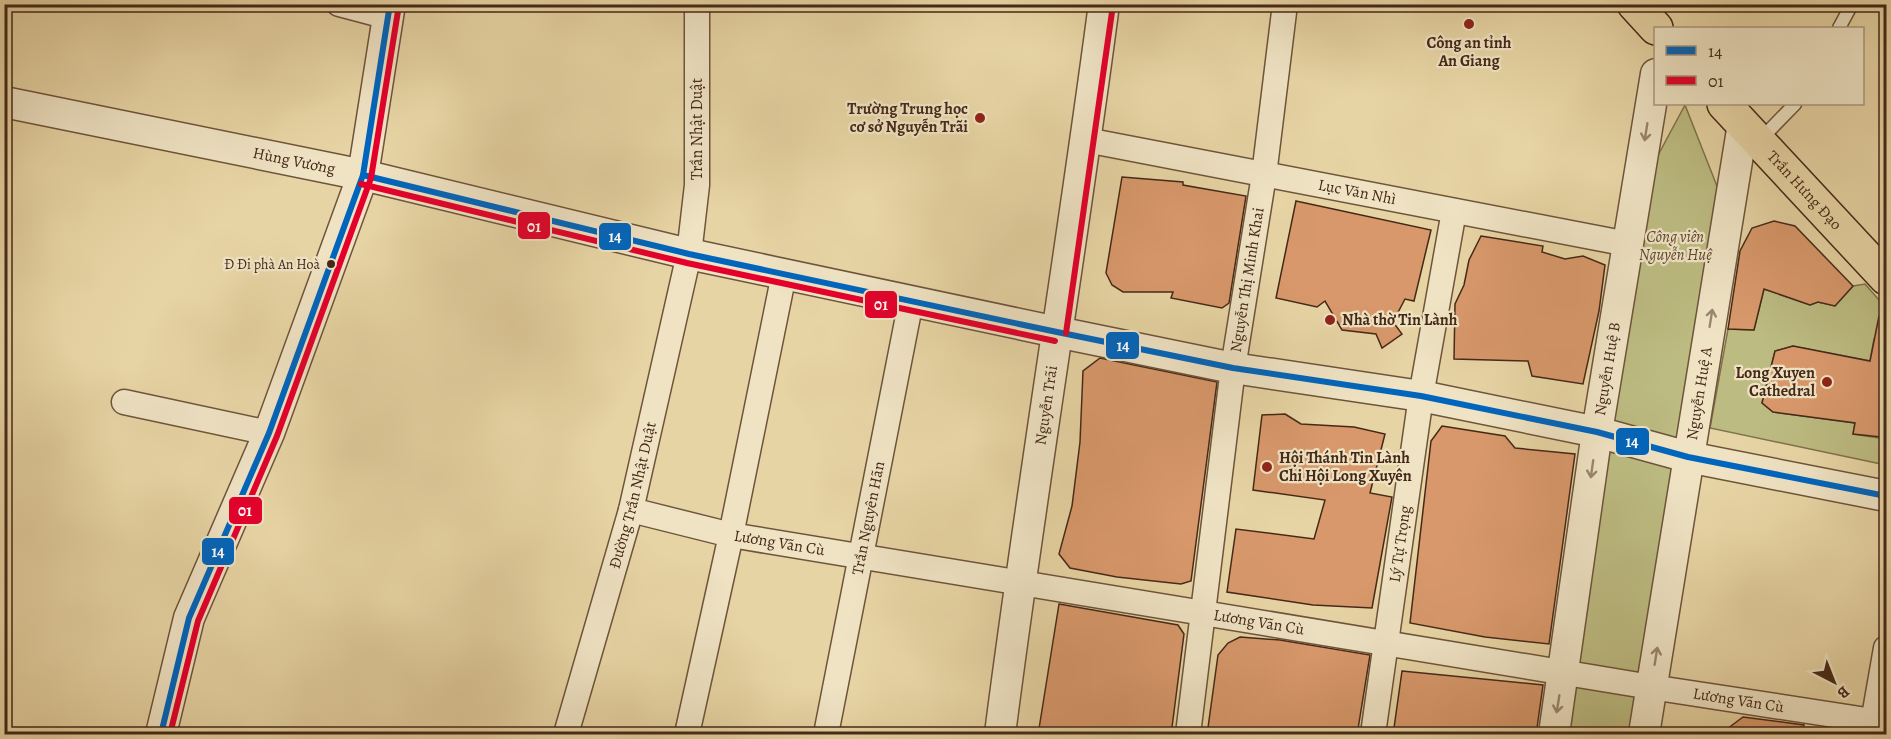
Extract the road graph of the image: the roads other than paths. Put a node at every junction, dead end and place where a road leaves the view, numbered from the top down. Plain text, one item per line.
1 (339, 4) edge
2 (697, 4) edge
3 (1104, 4) edge
4 (1286, 4) edge
5 (1634, 4) edge
6 (1852, 4) edge
7 (389, 11) edge
8 (1655, 27) edge
9 (1840, 27) edge
10 (1654, 86) edge
11 (6, 105) edge
12 (1792, 105) edge
13 (1742, 123) edge
14 (1086, 140) junction
15 (363, 175) junction
16 (1264, 175) junction
17 (1454, 211) junction
18 (1628, 244) junction
19 (689, 254) junction
20 (784, 274) junction
21 (1887, 278) edge
22 (911, 301) junction
23 (1057, 332) junction
24 (1233, 368) junction
25 (1421, 396) junction
26 (124, 402) dead end
27 (1597, 432) junction
28 (269, 433) junction
29 (1688, 457) junction
30 (1887, 496) edge
31 (631, 510) junction
32 (731, 535) junction
33 (863, 556) junction
34 (1019, 581) junction
35 (1205, 613) junction
36 (1386, 642) junction
37 (1887, 648) edge
38 (1564, 671) junction
39 (1651, 687) junction
40 (1877, 726) edge
41 (161, 735) edge
42 (566, 735) edge
43 (687, 735) edge
44 (826, 735) edge
45 (1000, 735) edge
46 (1188, 735) edge
47 (1373, 735) edge
48 (1554, 735) edge
49 (1644, 735) edge

1 - 7 street
2 - 19 street, Trần Nhật Duật
3 - 14 street, Nguyễn Trãi
4 - 16 street, Nguyễn Thị Minh Khai
5 - 8 highway
6 - 9 lane
7 - 15 street
10 -> 18 street, Nguyễn Huệ B
11 - 15 street, Hùng Vương
12 - 13 lane
13 - 21 highway, Trần Hưng Đạo
29 -> 13 street, Nguyễn Huệ A
14 - 16 street, Lục Văn Nhì
14 - 23 street, Nguyễn Trãi
15 - 19 street, Hùng Vương
15 - 28 street
16 - 17 street, Lục Văn Nhì
16 - 24 street, Nguyễn Thị Minh Khai
17 - 18 street, Lục Văn Nhì
17 - 25 street, Lý Tự Trọng
18 - 27 street, Nguyễn Huệ B
19 - 20 street, Hùng Vương
19 - 31 street, Đường Trần Nhật Duật
20 - 22 street, Hùng Vương
20 - 32 street
22 - 23 street, Hùng Vương
22 - 33 street, Trần Nguyên Hãn
23 - 24 street, Hùng Vương
23 - 34 street, Nguyễn Trãi
24 - 25 street, Hùng Vương
24 - 35 street, Nguyễn Thị Minh Khai
25 - 27 street, Hùng Vương
25 - 36 street, Lý Tự Trọng
26 - 28 street
27 - 29 street, Hùng Vương
27 -> 38 street, Nguyễn Huệ B
28 - 41 street
29 - 30 street, Hùng Vương
39 -> 29 street, Nguyễn Huệ A
31 - 32 street, Lương Vãn Cù
31 - 42 street, Đường Trần Nhật Duật
32 - 33 street, Lương Vãn Cù
32 - 43 street
33 - 34 street, Lương Vãn Cù
33 - 44 street, Trần Nguyên Hãn
34 - 35 street, Lương Vãn Cù
34 - 45 street, Nguyễn Trãi
35 - 36 street, Lương Vãn Cù
35 - 46 street, Nguyễn Thị Minh Khai
36 - 38 street, Lương Vãn Cù
36 - 47 street, Lý Tự Trọng
37 - 40 street
38 - 39 street, Lương Vãn Cù
38 -> 48 street, Nguyễn Huệ B
39 - 40 street, Lương Vãn Cù
39 - 49 street, Nguyễn Huệ A

